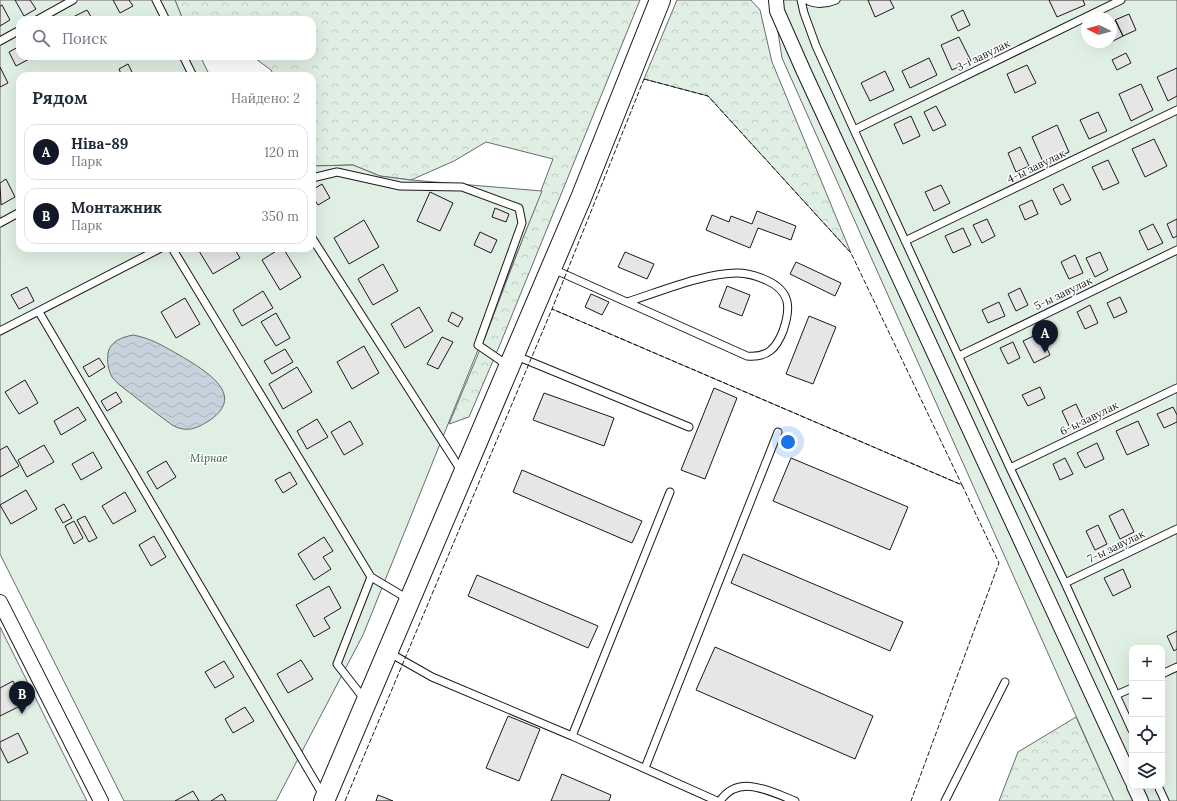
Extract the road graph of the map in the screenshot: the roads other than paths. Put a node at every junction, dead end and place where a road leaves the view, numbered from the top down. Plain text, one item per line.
1 (73, 0) edge
2 (156, 0) edge
3 (660, 0) edge
4 (801, 0) edge
5 (807, 0) edge
6 (836, 0) edge
7 (1122, 0) edge
8 (775, 4) edge
9 (44, 16) edge
10 (164, 16) edge
11 (16, 32) edge
12 (0, 41) edge
13 (185, 60) edge
14 (191, 72) edge
15 (1177, 110) edge
16 (854, 130) junction
17 (316, 177) edge
18 (16, 214) edge
19 (0, 223) edge
20 (905, 241) junction
21 (316, 244) edge
22 (1177, 250) edge
23 (153, 252) edge
24 (174, 252) edge
25 (551, 269) junction
26 (627, 302) junction
27 (38, 312) junction
28 (0, 331) edge
29 (959, 356) junction
30 (511, 362) junction
31 (1177, 388) edge
32 (689, 428) dead end
33 (778, 432) dead end
34 (1010, 468) junction
35 (464, 475) junction
36 (670, 492) dead end
37 (1177, 529) edge
38 (372, 577) junction
39 (1065, 583) junction
40 (410, 600) junction
41 (0, 602) edge
42 (388, 652) junction
43 (1177, 667) edge
44 (1165, 673) edge
45 (1005, 682) dead end
46 (1129, 689) edge
47 (1116, 695) junction
48 (367, 702) junction
49 (1129, 723) edge
50 (572, 736) junction
51 (645, 768) junction
52 (1129, 775) edge
53 (1135, 789) edge
54 (1159, 789) edge
55 (325, 800) edge
56 (101, 801) edge
57 (717, 801) edge
58 (720, 801) edge
59 (795, 801) edge
60 (945, 801) edge
61 (1141, 801) edge
62 (1165, 801) edge

1 - 9 lane
2 - 10 lane
3 - 25 street
4 - 16 lane
5 - 6 lane
7 - 16 lane, 3-і завулак
8 - 52 street
11 - 12 lane
13 - 14 lane
15 - 20 lane, 4-ы завулак
16 - 20 lane
17 - 30 lane
18 - 19 lane
20 - 29 lane
21 - 35 lane
22 - 29 lane, 5-ы завулак
23 - 27 lane
24 - 38 lane
25 - 26 lane
25 - 30 street
26 - 26 lane
27 - 28 lane
27 - 55 lane
29 - 34 lane
30 - 32 lane
30 - 35 street
31 - 34 lane, 6-ы завулак
33 - 51 lane
34 - 39 lane
35 - 40 street
36 - 50 lane
37 - 39 lane, 7-ы завулак
38 - 40 lane
38 - 48 lane
39 - 47 lane
40 - 42 street
41 - 56 street
42 - 48 street
42 - 50 lane
43 - 44 lane
45 - 60 lane
46 - 47 lane
47 - 49 lane
48 - 55 street
50 - 51 lane
51 - 57 lane
53 - 61 street
54 - 62 lane
58 - 59 lane

